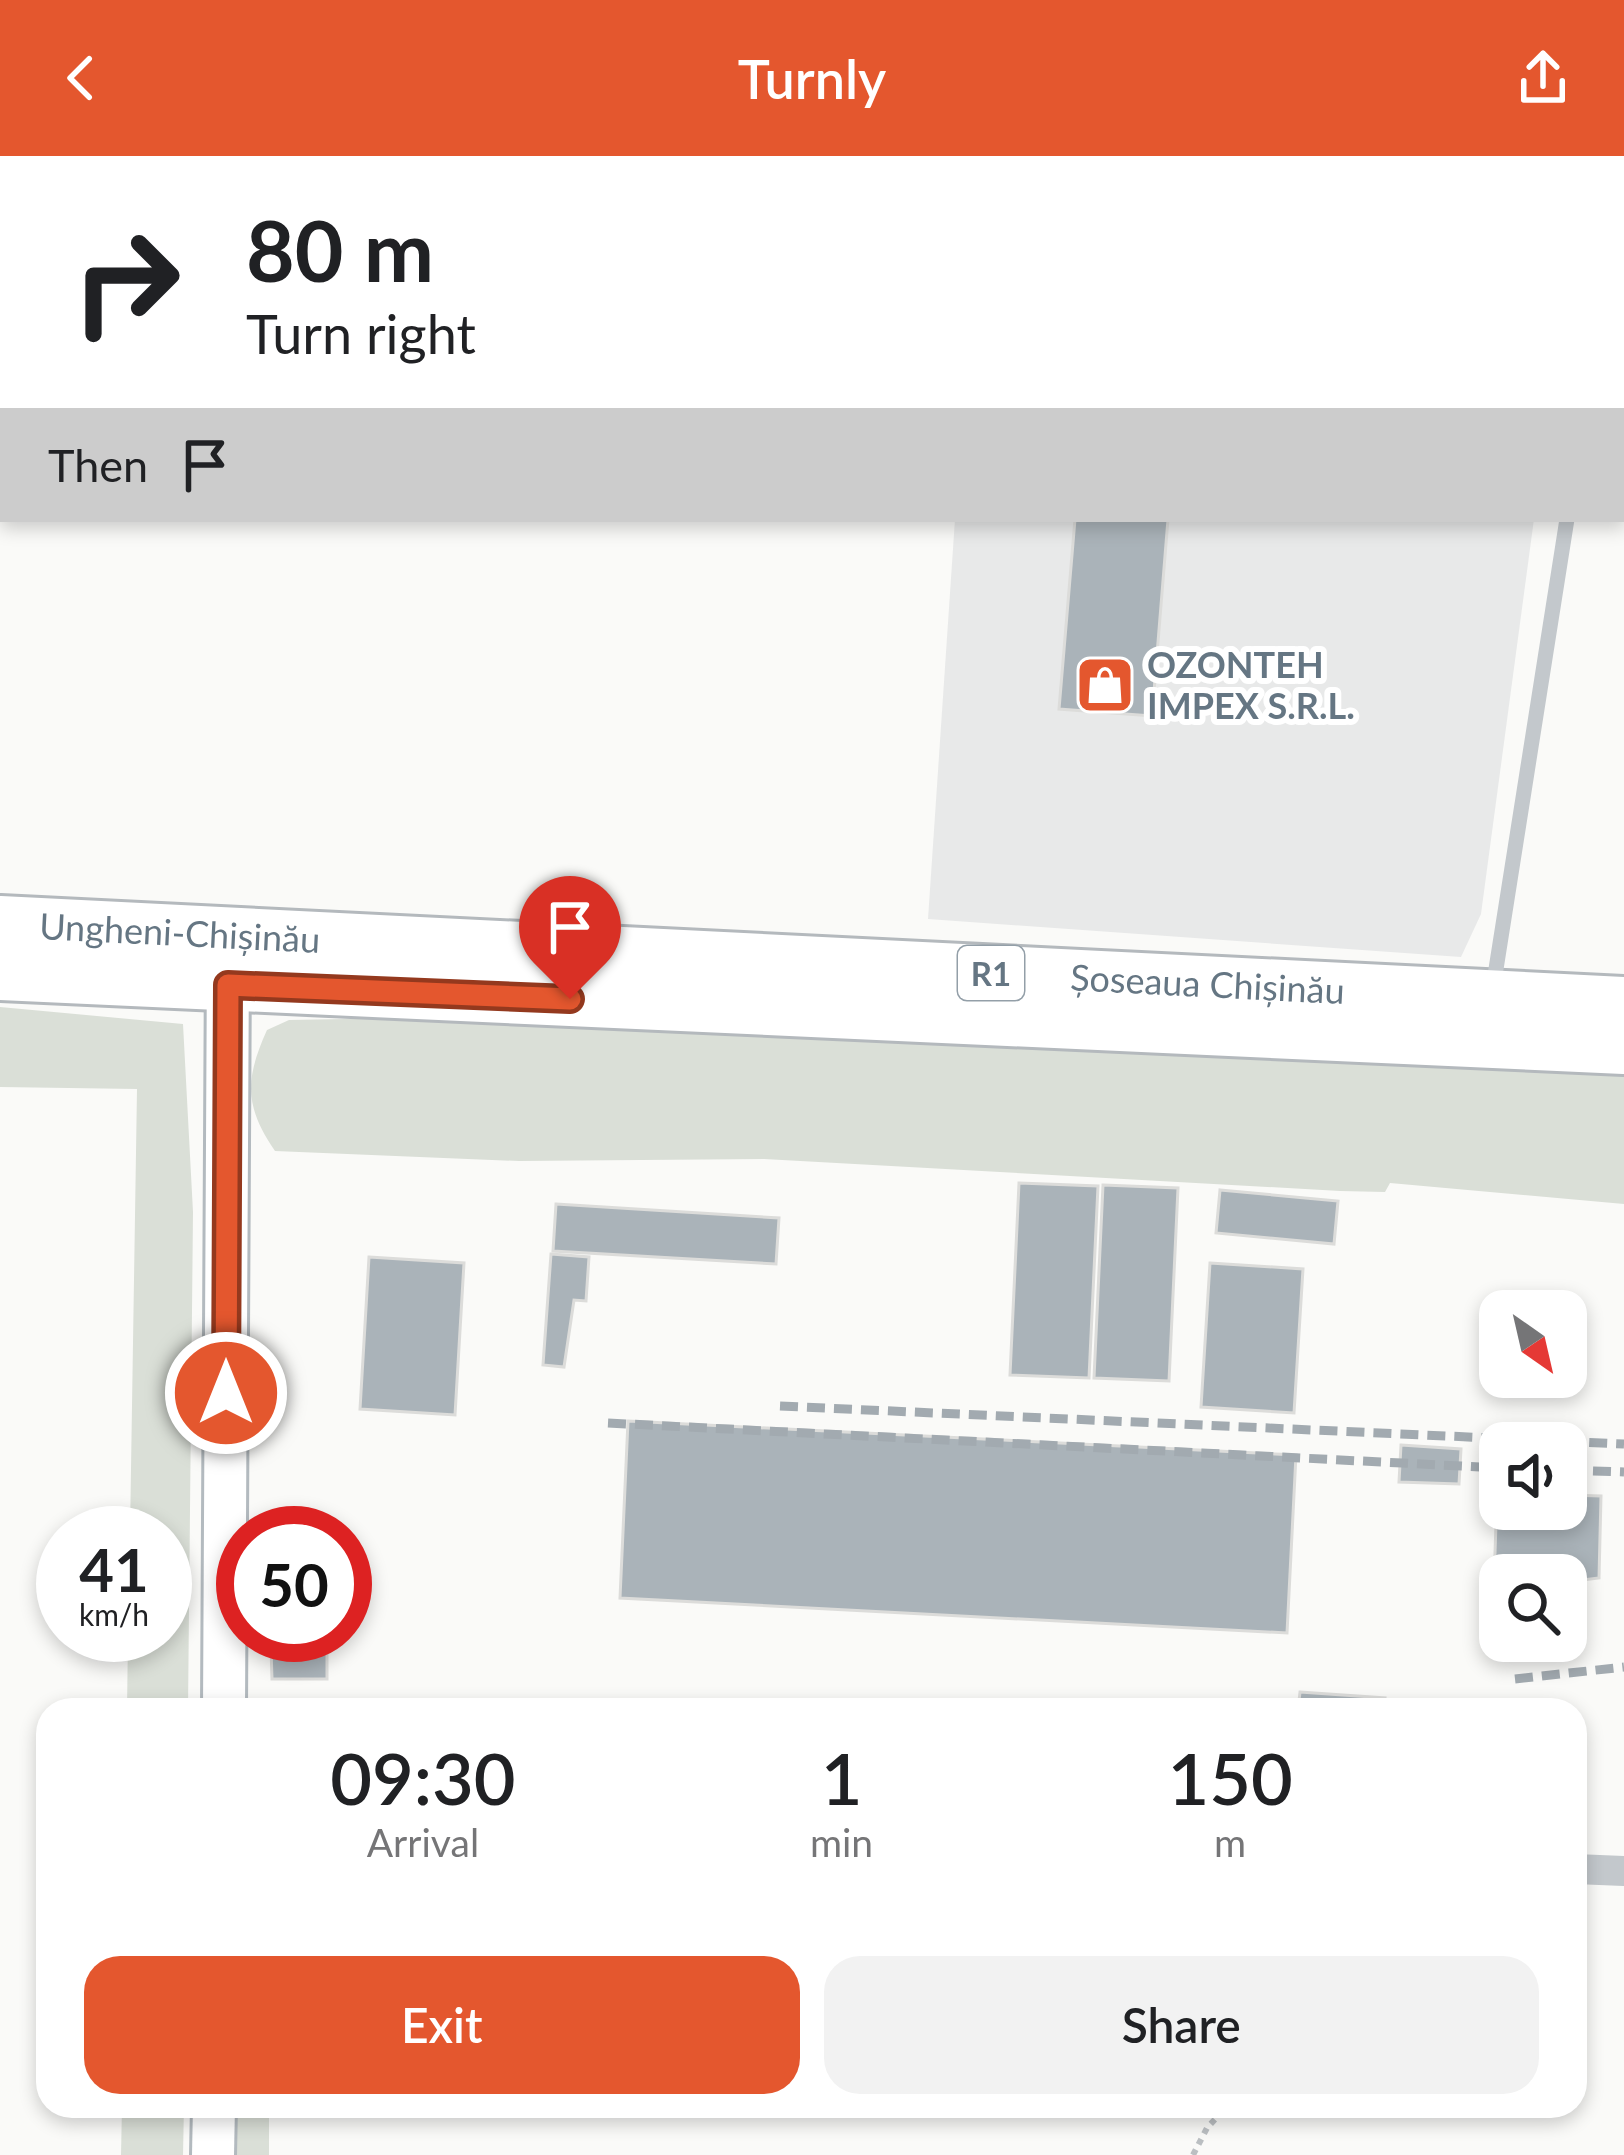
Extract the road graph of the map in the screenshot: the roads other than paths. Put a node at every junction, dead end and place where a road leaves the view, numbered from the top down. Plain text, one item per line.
1 (1567, 522) edge
2 (0, 923) edge
3 (358, 940) joint
4 (228, 959) junction
5 (0, 974) edge
6 (1492, 997) junction
7 (1624, 1004) edge
8 (1624, 1046) edge
9 (224, 1698) edge
10 (1587, 1869) edge
11 (1624, 1870) edge
12 (214, 2118) edge
13 (213, 2155) edge

1 - 6 lane
2 - 4 highway, Ungheni-Chișinău / R1
3 - 4 highway, Ungheni-Chișinău / R1
3 - 6 highway, Șoseaua Chișinău / R1
4 - 5 highway
4 - 8 highway
4 - 9 main road
6 - 7 highway, Șoseaua Chișinău / R1
10 - 11 street
12 - 13 main road

